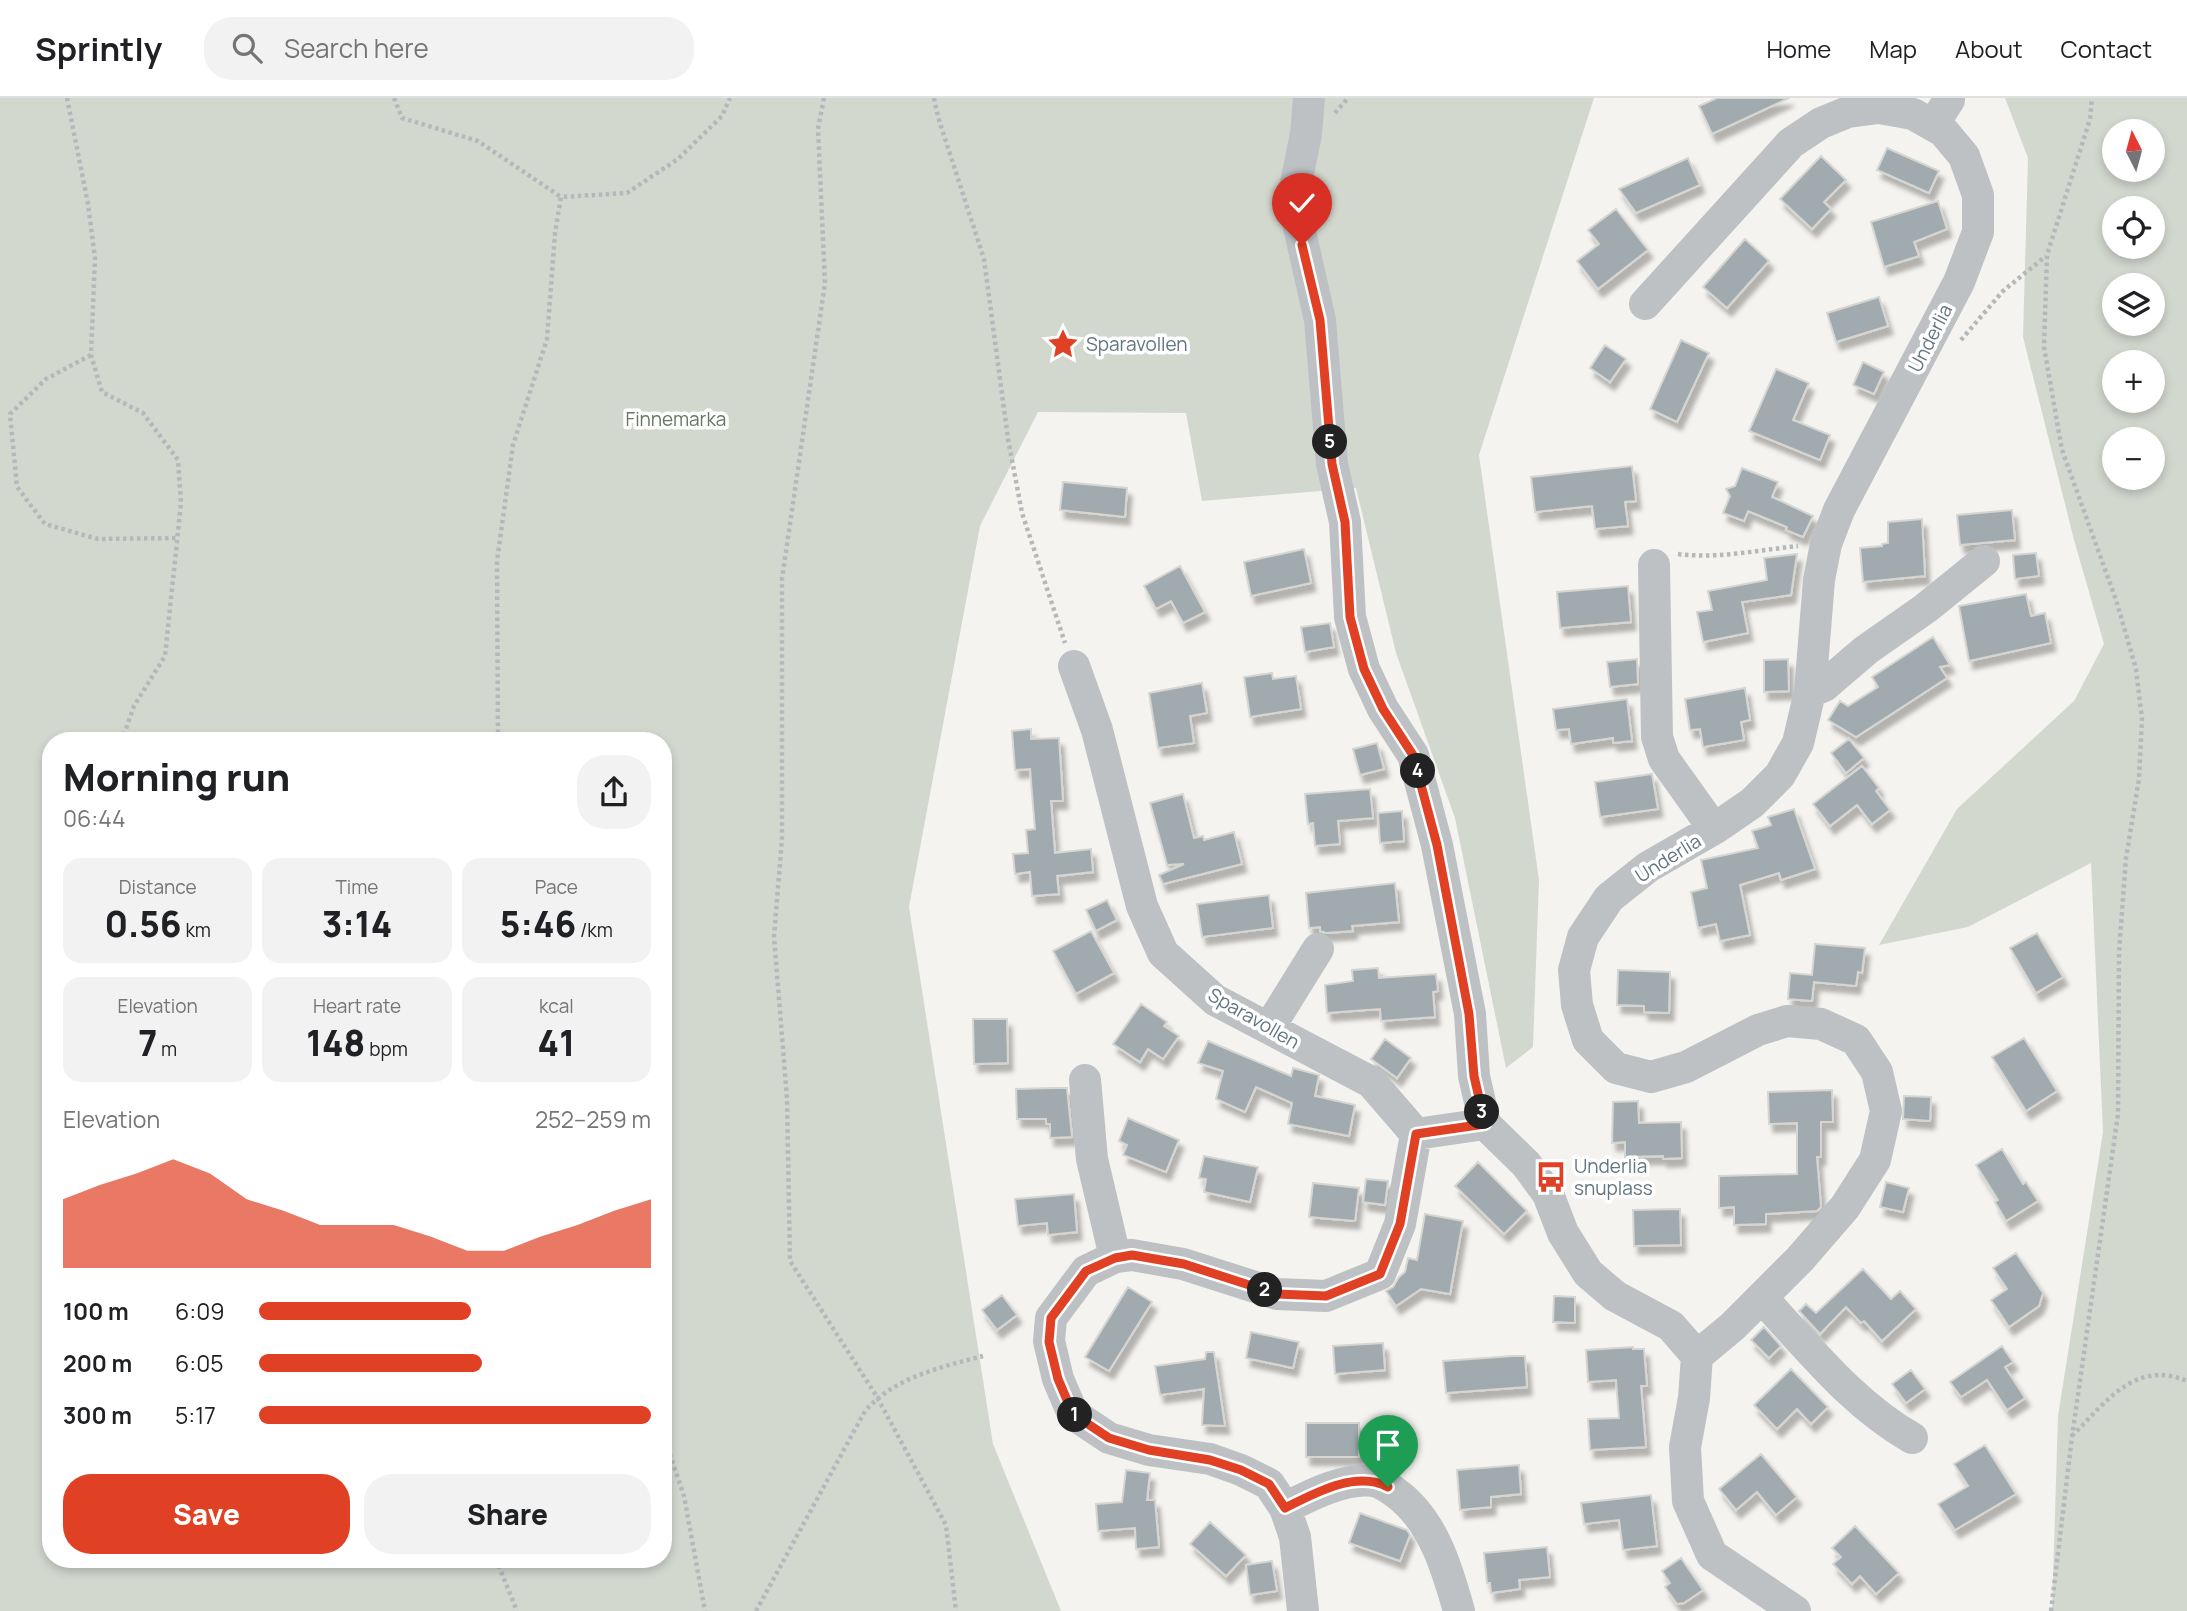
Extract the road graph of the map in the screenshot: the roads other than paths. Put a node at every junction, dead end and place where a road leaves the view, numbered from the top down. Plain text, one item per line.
1 (1309, 98) edge
2 (1645, 304) dead end
3 (1984, 561) dead end
4 (1654, 565) road end
5 (1074, 666) road end
6 (1810, 692) junction
7 (1714, 829) junction
8 (1318, 949) dead end
9 (1269, 1028) junction
10 (1085, 1080) dead end
11 (1485, 1124) junction
12 (1416, 1134) junction
13 (1115, 1258) junction
14 (1762, 1298) junction
15 (1697, 1356) junction
16 (1912, 1438) dead end
17 (1285, 1508) junction
18 (1303, 1611) edge
19 (1459, 1611) edge
20 (1795, 1611) edge

1 - 11 street
2 - 6 street, Underlia
3 - 6 street
4 - 7 street
5 - 9 street, Sparavollen
6 - 7 street, Underlia
7 - 14 street, Underlia
8 - 9 street
9 - 12 street, Sparavollen
10 - 13 street
11 - 12 street
11 - 15 street
12 - 13 street
13 - 17 street
14 - 15 street, Underlia
14 - 16 street
15 - 20 street
17 - 18 street
17 - 19 street

